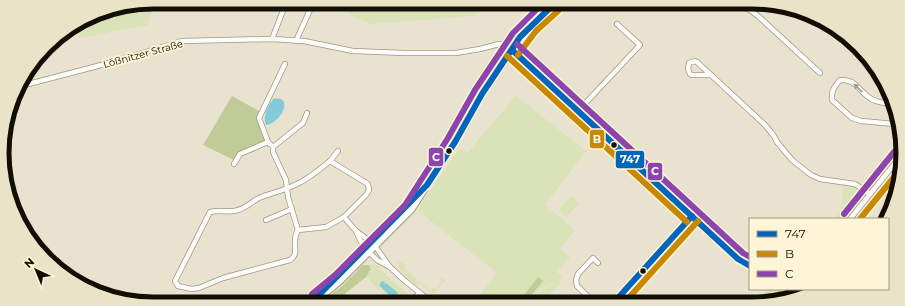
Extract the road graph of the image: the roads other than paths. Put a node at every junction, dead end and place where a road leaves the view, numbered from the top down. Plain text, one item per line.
1 (284, 9) edge
2 (310, 9) edge
3 (549, 9) edge
4 (748, 9) edge
5 (617, 24) dead end
6 (272, 39) junction
7 (296, 41) junction
8 (512, 50) junction
9 (285, 64) dead end
10 (820, 73) dead end
11 (710, 75) junction
12 (26, 85) edge
13 (887, 103) edge
14 (578, 111) junction
15 (307, 114) dead end
16 (893, 124) edge
17 (268, 142) junction
18 (273, 147) junction
19 (338, 151) dead end
20 (330, 161) junction
21 (896, 161) edge
22 (234, 164) dead end
23 (288, 188) junction
24 (870, 194) junction
25 (292, 209) junction
26 (692, 216) junction
27 (344, 217) junction
28 (851, 218) edge
29 (266, 220) dead end
30 (298, 230) junction
31 (356, 231) junction
32 (373, 244) junction
33 (367, 250) junction
34 (598, 263) dead end
35 (749, 265) edge
36 (390, 267) junction
37 (419, 293) junction
38 (319, 297) edge
39 (416, 297) edge
40 (424, 297) edge
41 (589, 297) edge
42 (620, 297) edge

1 - 6 street
2 - 7 street
3 - 8 main road
4 - 10 street
5 - 14 street
6 - 7 street, Lößnitzer Straße
6 - 12 street, Lößnitzer Straße
7 - 8 street, Lößnitzer Straße
8 - 14 street
8 - 32 main road
9 - 17 street
11 - 11 street
11 - 24 street
13 -> 16 street
14 - 26 street
15 - 18 street
17 - 18 street
17 - 22 street
18 - 23 street
19 - 20 street
20 - 23 street
20 - 27 street
21 - 24 street
23 - 25 street
23 - 30 street
24 - 28 street
25 - 29 street
25 - 30 street
26 - 35 street
26 - 42 street
27 - 30 street
27 - 31 street
31 - 32 street
31 - 33 street
32 - 33 main road
32 - 36 street
33 - 36 street
33 - 38 main road
34 - 41 street
36 - 37 street
37 - 39 street
37 - 40 street

